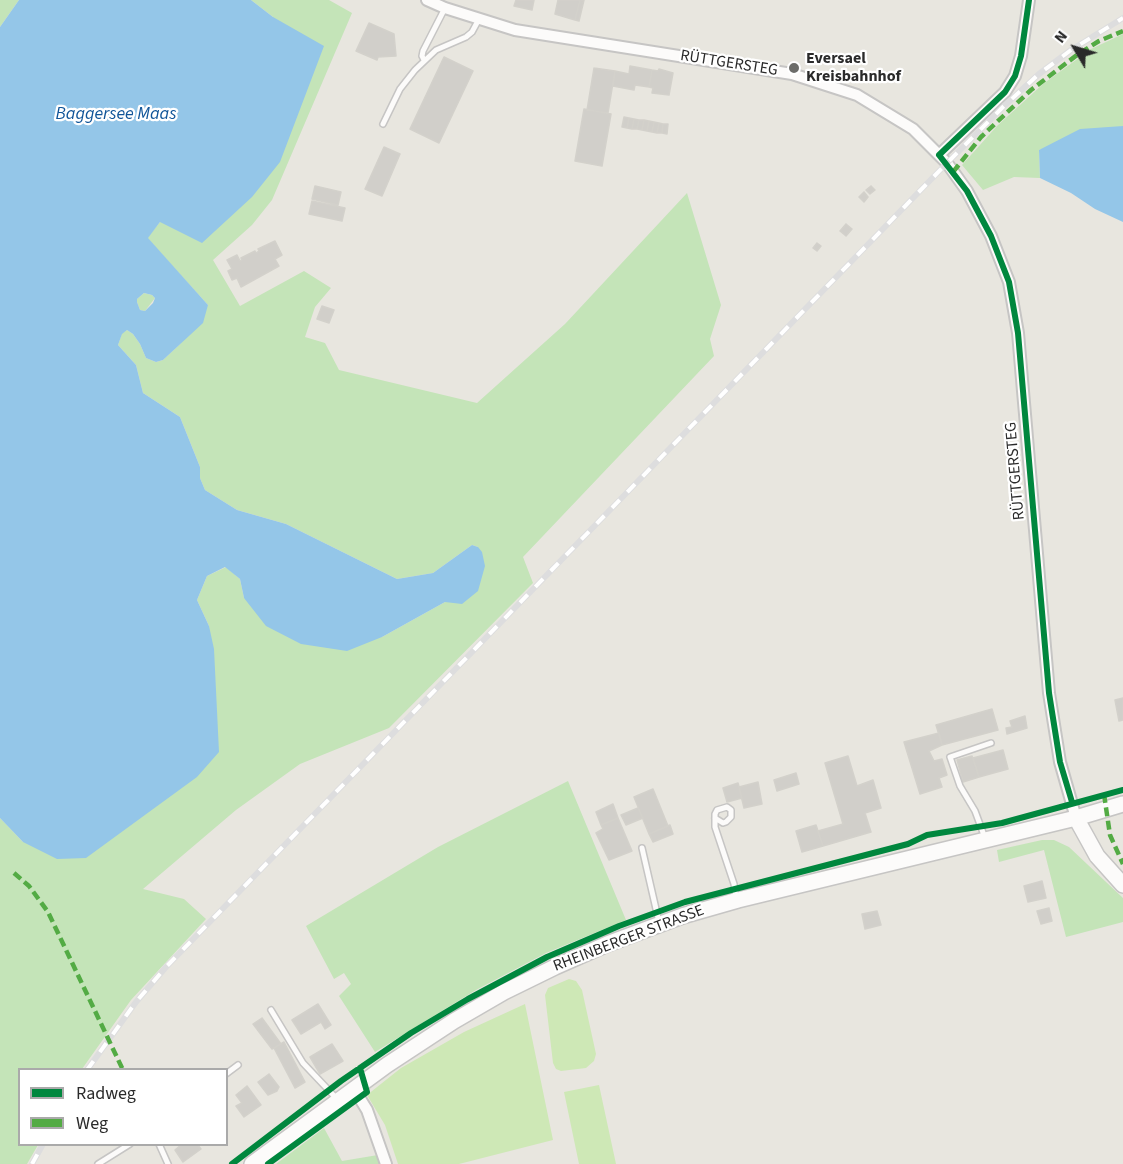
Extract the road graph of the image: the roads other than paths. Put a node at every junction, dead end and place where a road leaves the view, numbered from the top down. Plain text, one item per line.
1 (427, 0) edge
2 (1029, 0) edge
3 (445, 8) junction
4 (479, 19) junction
5 (424, 60) junction
6 (383, 124) dead end
7 (939, 155) junction
8 (991, 743) dead end
9 (1123, 804) edge
10 (715, 818) dead end
11 (1076, 818) junction
12 (986, 840) junction
13 (642, 848) dead end
14 (1123, 885) edge
15 (736, 900) junction
16 (659, 924) junction
17 (271, 1010) dead end
18 (238, 1065) dead end
19 (228, 1072) edge
20 (354, 1089) junction
21 (339, 1100) junction
22 (127, 1146) edge
23 (160, 1146) edge
24 (98, 1164) edge
25 (168, 1164) edge
26 (252, 1164) edge
27 (386, 1164) edge

1 - 3 street, RÜTTGERSTEG
2 - 7 street
3 - 4 street, RÜTTGERSTEG
3 - 5 lane
4 - 5 lane
4 - 7 street, RÜTTGERSTEG
5 - 6 lane
7 - 11 street, RÜTTGERSTEG
8 - 12 lane
9 - 11 main road, RHEINBERGER STRASSE
10 - 15 lane
11 - 12 main road, RHEINBERGER STRASSE
11 - 14 main road
12 - 15 main road, RHEINBERGER STRASSE
13 - 16 lane
15 - 16 main road, RHEINBERGER STRASSE
16 - 20 main road, RHEINBERGER STRASSE
17 - 21 lane
18 - 19 lane
20 - 21 main road, RHEINBERGER STRASSE
20 - 27 street
21 - 26 main road, RHEINBERGER STRASSE
22 - 24 lane
23 - 25 lane

